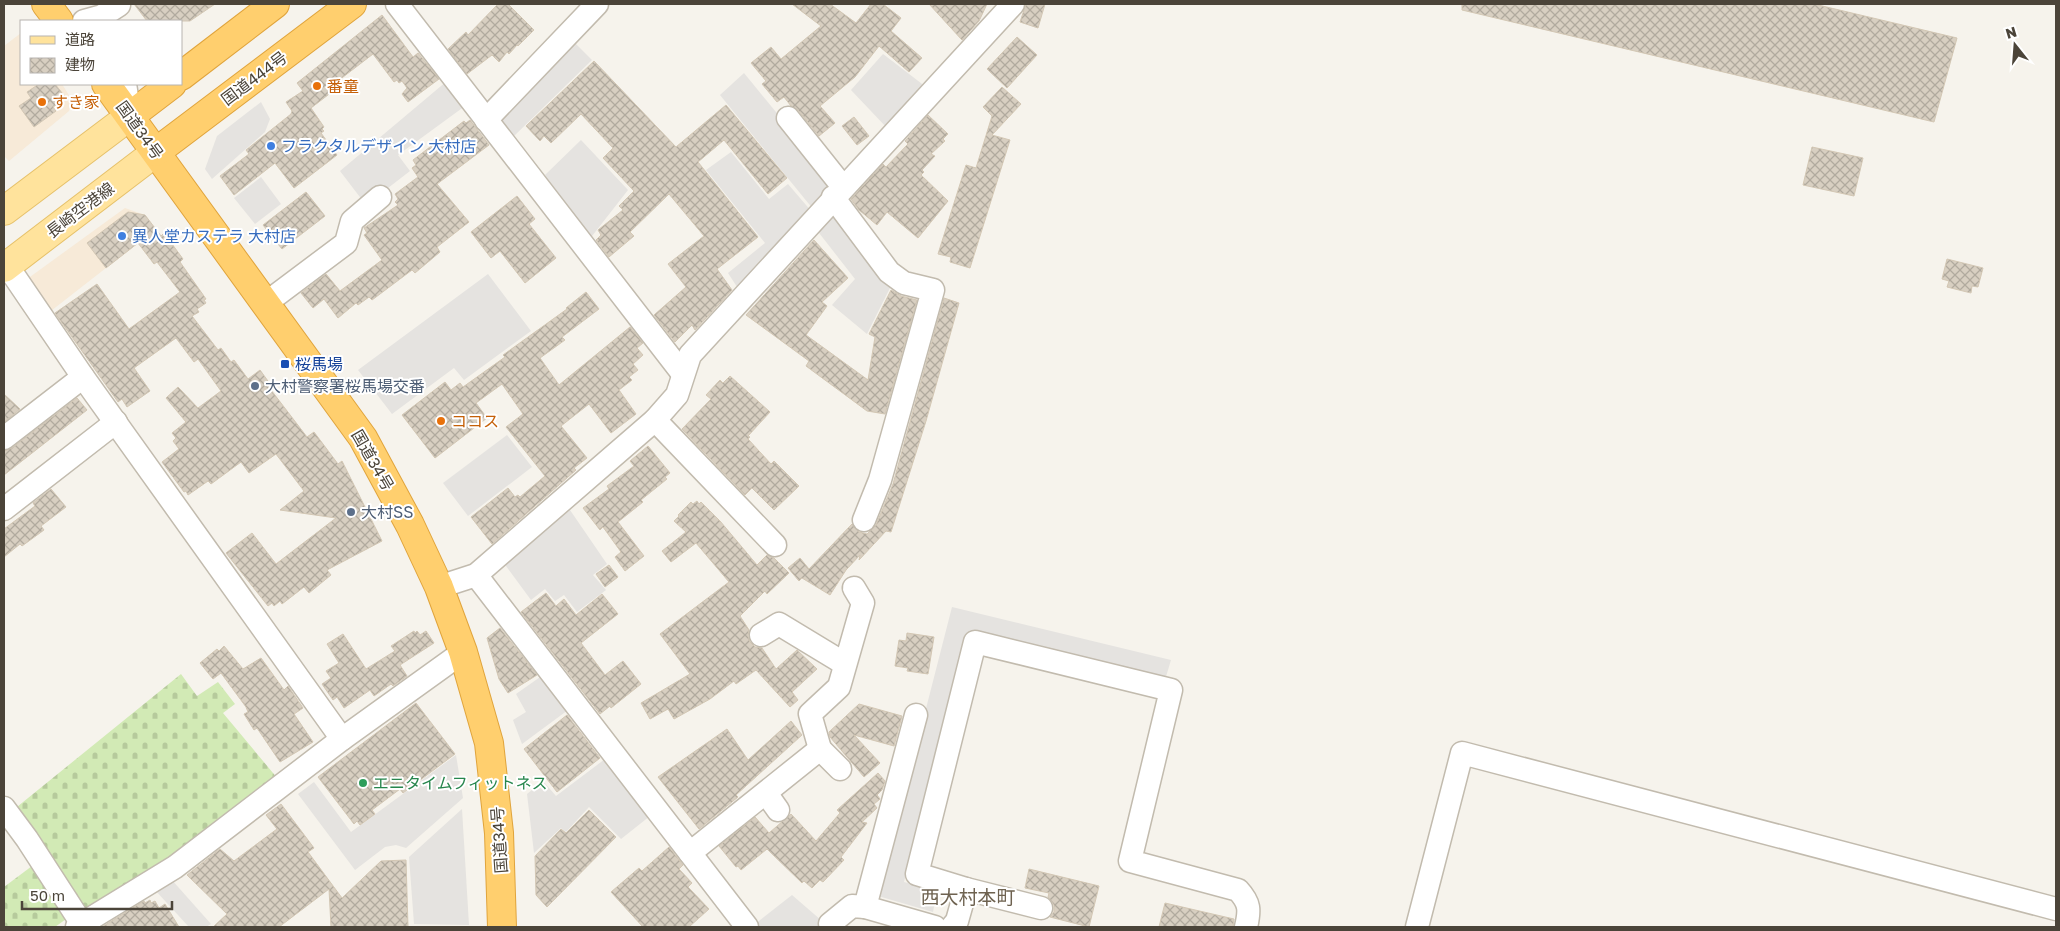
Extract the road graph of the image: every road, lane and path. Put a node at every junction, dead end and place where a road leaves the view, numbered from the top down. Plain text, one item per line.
1 (275, 4) edge
2 (352, 4) edge
3 (397, 4) edge
4 (597, 4) edge
5 (1013, 4) edge
6 (119, 10) edge
7 (63, 18) edge
8 (182, 75) edge
9 (107, 85) edge
10 (125, 85) edge
11 (171, 85) edge
12 (130, 116) junction
13 (788, 118) dead end
14 (486, 120) junction
15 (156, 152) junction
16 (838, 192) junction
17 (380, 197) dead end
18 (4, 211) edge
19 (5, 265) edge
20 (266, 303) junction
21 (684, 374) junction
22 (83, 376) junction
23 (655, 420) junction
24 (116, 422) junction
25 (4, 438) edge
26 (4, 508) edge
27 (864, 520) dead end
28 (775, 546) dead end
29 (476, 575) junction
30 (439, 587) junction
31 (854, 588) dead end
32 (761, 635) dead end
33 (462, 652) junction
34 (846, 664) junction
35 (916, 715) dead end
36 (342, 739) junction
37 (820, 749) junction
38 (840, 769) dead end
39 (4, 808) edge
40 (690, 853) junction
41 (859, 873) dead end
42 (966, 889) junction
43 (859, 906) junction
44 (1042, 908) dead end
45 (2056, 909) edge
46 (830, 924) dead end
47 (82, 926) edge
48 (502, 927) edge
49 (746, 927) edge
50 (935, 927) edge
51 (952, 927) edge
52 (1246, 927) edge
53 (1417, 927) edge

1 - 8 highway
2 - 15 highway, 国道444号
3 - 14 street
4 - 14 street
5 - 16 street
6 - 7 street
9 - 12 highway, 国道34号
10 - 12 street
11 - 12 highway
12 - 15 highway, 国道34号
12 - 18 main road
13 - 16 street
14 - 21 street
15 - 19 main road, 長崎空港線
15 - 20 highway, 国道34号
16 - 21 street
16 - 27 street
17 - 20 street
19 - 22 street
20 - 30 highway, 国道34号
21 - 23 street
22 - 24 street
22 - 25 street
23 - 28 street
23 - 29 street
24 - 26 street
24 - 36 street
29 - 30 street
29 - 40 street
30 - 33 highway, 国道34号
31 - 34 street
32 - 34 street
33 - 36 street
33 - 48 highway, 国道34号
34 - 37 street
35 - 43 street
36 - 47 street
37 - 38 street
37 - 40 street
39 - 47 street
40 - 49 street
41 - 43 street
42 - 44 street
42 - 51 street
42 - 52 street
43 - 46 street
43 - 50 street
45 - 53 street

